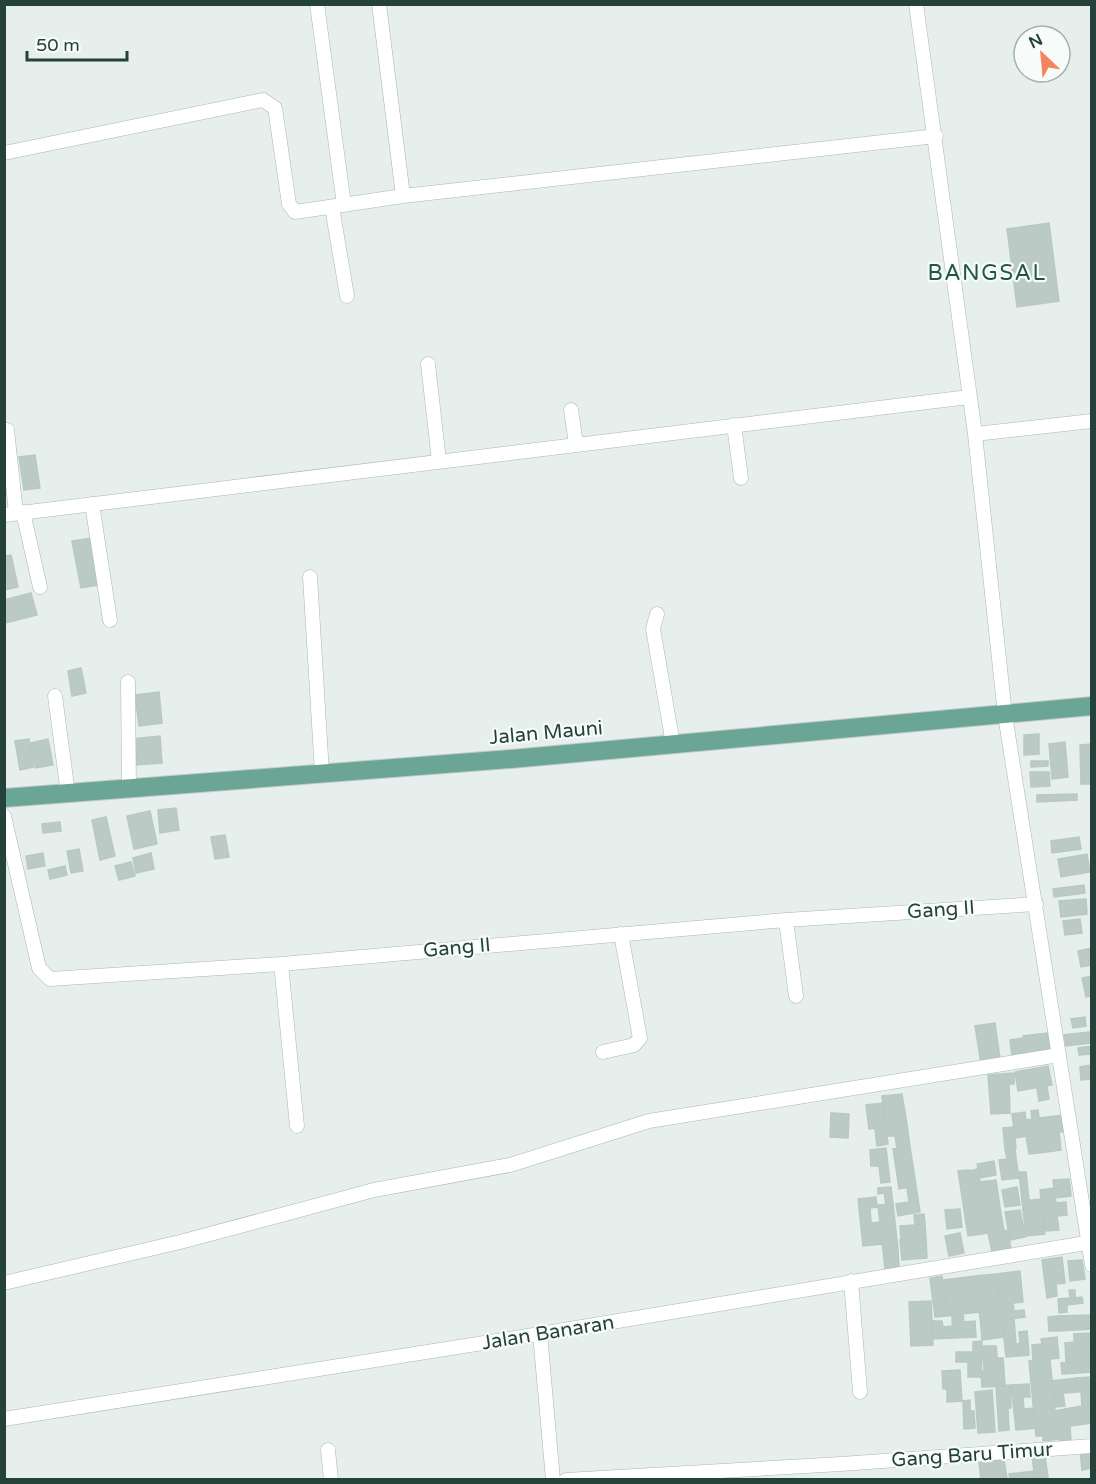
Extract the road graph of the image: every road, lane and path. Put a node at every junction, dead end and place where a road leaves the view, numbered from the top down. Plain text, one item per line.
1 (317, 4) edge
2 (379, 4) edge
3 (916, 4) edge
4 (936, 136) junction
5 (4, 153) edge
6 (403, 196) junction
7 (338, 206) junction
8 (347, 296) dead end
9 (428, 364) dead end
10 (969, 397) junction
11 (571, 410) dead end
12 (1092, 421) edge
13 (734, 425) junction
14 (7, 430) dead end
15 (975, 434) junction
16 (576, 444) junction
17 (439, 460) junction
18 (741, 478) dead end
19 (92, 504) junction
20 (14, 513) edge
21 (310, 577) dead end
22 (40, 587) dead end
23 (657, 614) dead end
24 (110, 620) dead end
25 (128, 682) dead end
26 (55, 696) dead end
27 (1092, 706) edge
28 (1005, 715) junction
29 (673, 744) junction
30 (322, 773) junction
31 (129, 790) junction
32 (68, 794) junction
33 (4, 798) edge
34 (4, 816) edge
35 (1036, 904) junction
36 (786, 920) junction
37 (621, 934) junction
38 (281, 964) junction
39 (796, 996) dead end
40 (603, 1052) dead end
41 (1059, 1055) junction
42 (297, 1126) dead end
43 (1090, 1242) edge
44 (1092, 1265) edge
45 (851, 1281) junction
46 (4, 1282) edge
47 (540, 1335) junction
48 (861, 1392) dead end
49 (4, 1419) edge
50 (1092, 1446) edge
51 (328, 1450) dead end
52 (841, 1464) junction
53 (330, 1479) edge
54 (553, 1479) edge
55 (566, 1479) edge
56 (842, 1479) edge

1 - 7 street
2 - 6 street
3 - 4 street
4 - 6 street
4 - 10 street
5 - 7 street
6 - 7 street
7 - 8 street
9 - 17 street
10 - 13 street
10 - 15 street
11 - 16 street
12 - 15 street
13 - 16 street
13 - 18 street
14 - 20 street
15 - 28 street
16 - 17 street
17 - 19 street
19 - 20 street
19 - 24 street
20 - 22 street
21 - 30 street
23 - 29 street
25 - 31 street
26 - 32 street
27 - 28 main road, Jalan Mauni
28 - 29 main road, Jalan Mauni
28 - 35 street
29 - 30 main road, Jalan Mauni
30 - 31 main road, Jalan Mauni
31 - 32 main road, Jalan Mauni
32 - 33 main road, Jalan Mauni
34 - 38 street, Gang II
35 - 36 street, Gang II
35 - 41 street
36 - 37 street, Gang II
36 - 39 street
37 - 38 street, Gang II
37 - 40 street
38 - 42 street
41 - 43 street
41 - 46 street
43 - 44 street
43 - 45 street, Jalan Banaran
45 - 47 street, Jalan Banaran
45 - 48 street
47 - 49 street, Jalan Banaran
47 - 54 street
50 - 52 street, Gang Baru Timur
51 - 53 street
52 - 55 street, Gang Baru Timur
52 - 56 street

